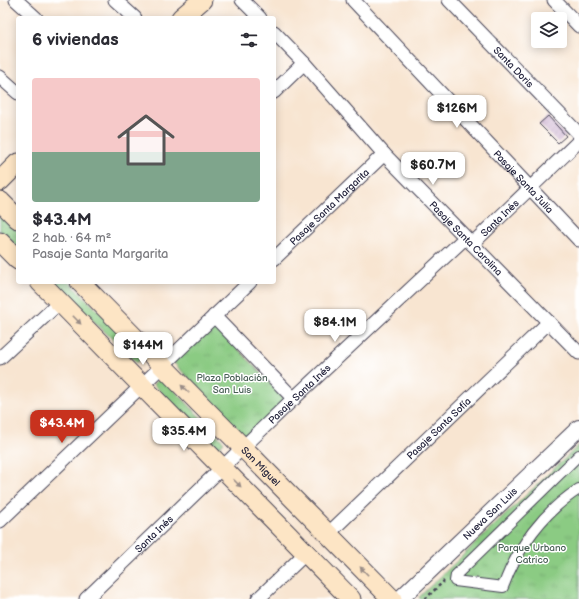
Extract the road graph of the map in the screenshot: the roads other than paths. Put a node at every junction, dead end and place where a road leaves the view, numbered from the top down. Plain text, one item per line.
1 (16, 0) edge
2 (115, 0) edge
3 (202, 0) edge
4 (242, 0) edge
5 (353, 0) edge
6 (449, 0) edge
7 (554, 0) edge
8 (34, 16) edge
9 (133, 16) edge
10 (183, 16) edge
11 (258, 16) edge
12 (578, 22) edge
13 (276, 34) edge
14 (304, 63) junction
15 (0, 77) edge
16 (276, 90) edge
17 (16, 91) edge
18 (579, 134) edge
19 (579, 141) edge
20 (384, 154) junction
21 (16, 165) edge
22 (0, 181) edge
23 (530, 188) junction
24 (0, 201) edge
25 (16, 217) edge
26 (579, 240) edge
27 (469, 241) junction
28 (0, 242) edge
29 (276, 257) edge
30 (16, 258) edge
31 (42, 284) edge
32 (82, 284) edge
33 (248, 284) edge
34 (60, 302) junction
35 (214, 316) junction
36 (549, 322) junction
37 (579, 353) edge
38 (0, 358) edge
39 (162, 366) junction
40 (141, 385) junction
41 (294, 399) junction
42 (579, 428) edge
43 (243, 448) junction
44 (579, 455) edge
45 (222, 468) junction
46 (579, 489) edge
47 (0, 521) edge
48 (328, 534) junction
49 (306, 553) junction
50 (86, 599) edge
51 (258, 599) edge
52 (351, 599) edge
53 (392, 599) edge
54 (400, 599) edge

1 - 8 street
2 - 9 street
3 - 10 main road
4 - 11 street
5 - 23 street, Pasaje Santa Julia
6 - 18 street, Santa Doris
7 - 12 street
13 - 14 street, Pasaje Santa Carolina
14 - 16 street
14 - 20 street, Pasaje Santa Carolina
15 - 17 street
19 - 23 street, Santa Inés
20 - 27 street, Pasaje Santa Carolina
20 - 29 street, Pasaje Santa Margarita
21 - 22 main road
23 - 26 street, Pasaje Santa Julia
23 - 27 street, Santa Inés
24 - 25 main road
27 - 36 street, Pasaje Santa Carolina
27 - 41 street, Pasaje Santa Inés
28 - 30 main road
31 - 34 main road
32 - 39 main road, San Miguel
33 - 35 street
34 - 38 street
34 -> 40 main road
35 - 39 street
35 - 41 street
36 - 37 street, Pasaje Santa Carolina
36 - 48 street, Pasaje Santa Sofía
39 - 40 street
43 -> 39 main road, San Miguel
40 - 45 main road
40 - 47 street
41 - 43 street, Pasaje Santa Inés
42 - 54 street, Nueva San Luis
43 - 45 street, Pasaje Santa Inés
43 - 48 main road, San Miguel
44 - 46 street
45 -> 49 main road
45 - 50 street, Santa Inés
53 -> 48 main road, San Miguel
49 - 51 street
49 - 52 main road

